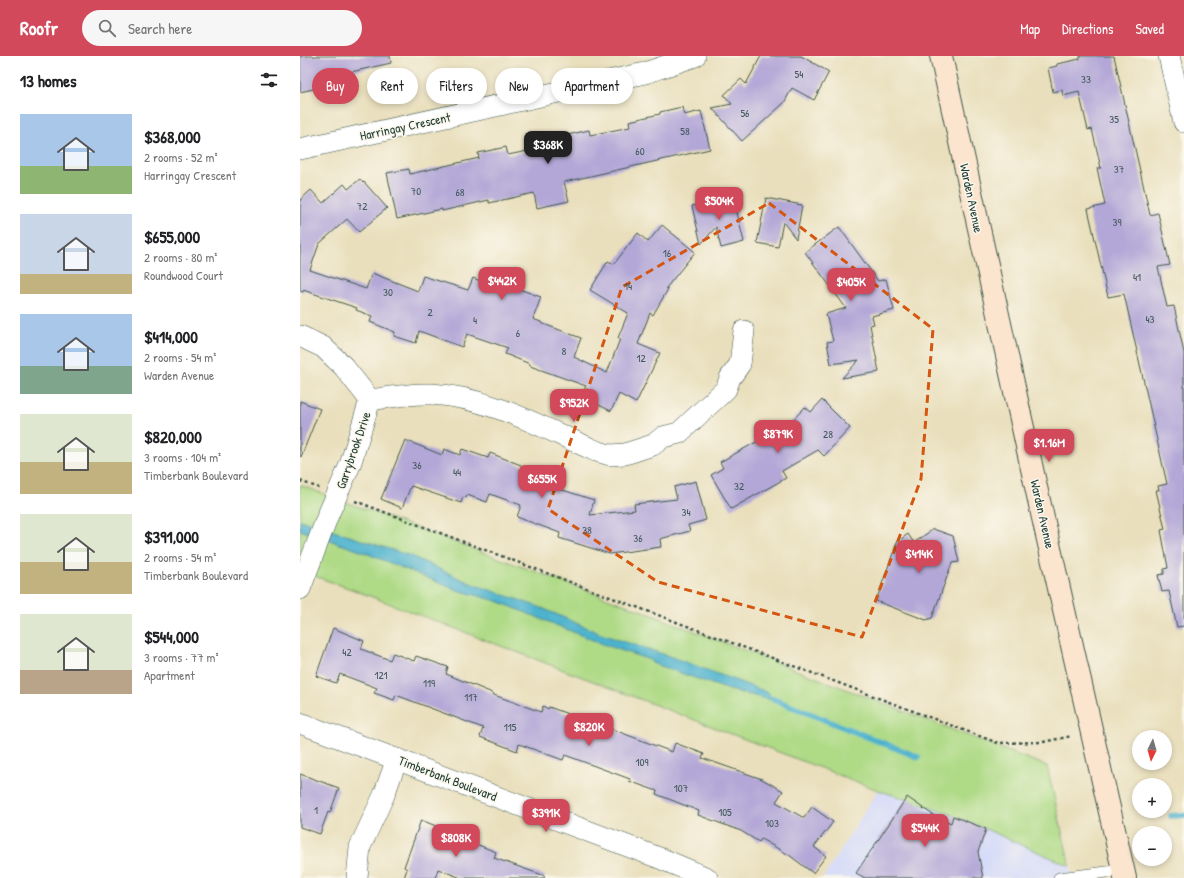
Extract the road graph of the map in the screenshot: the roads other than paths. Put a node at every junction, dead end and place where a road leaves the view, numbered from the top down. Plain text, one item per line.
1 (696, 56) edge
2 (941, 56) edge
3 (1170, 56) edge
4 (1184, 122) edge
5 (300, 149) edge
6 (744, 331) dead end
7 (300, 336) edge
8 (370, 400) junction
9 (300, 590) edge
10 (300, 723) edge
11 (397, 759) junction
12 (1124, 874) edge
13 (357, 878) edge
14 (708, 878) edge
15 (1059, 878) edge

1 - 5 street, Harringay Crescent
2 - 12 main road, Warden Avenue
3 - 4 street
6 - 8 street
7 - 8 street, Garrybrook Drive
8 - 9 street, Garrybrook Drive
10 - 11 street, Timberbank Boulevard
11 - 13 street
11 - 14 street, Timberbank Boulevard
12 - 15 lane

